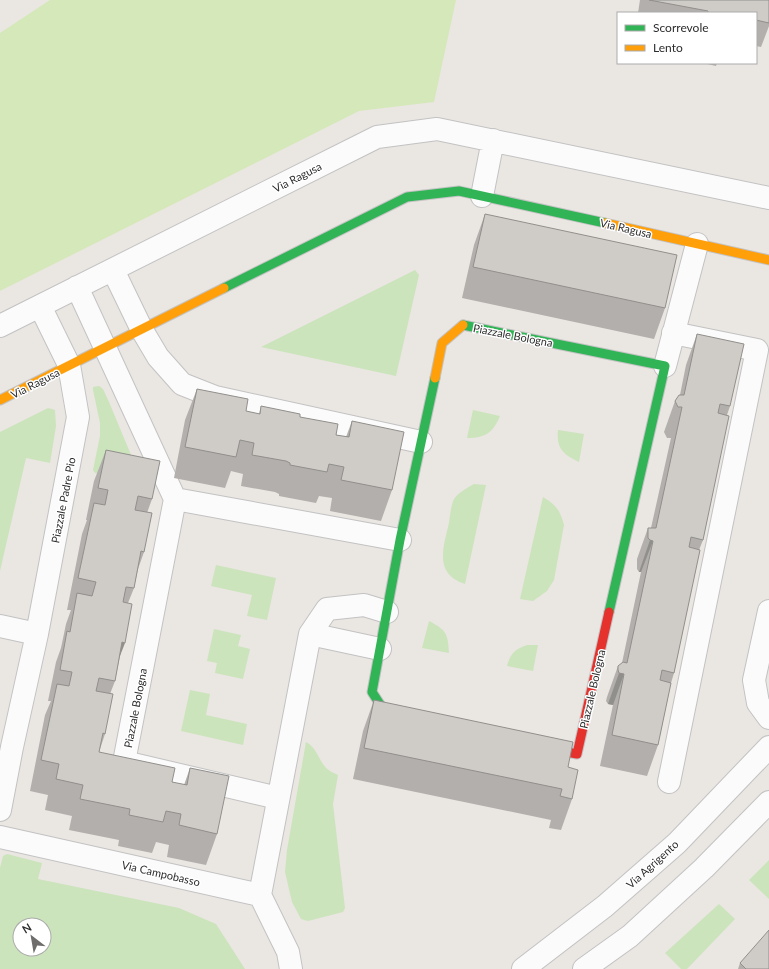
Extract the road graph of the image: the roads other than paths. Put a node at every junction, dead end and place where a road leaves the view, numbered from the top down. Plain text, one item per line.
1 (493, 140) junction
2 (482, 196) junction
3 (769, 198) edge
4 (697, 244) junction
5 (769, 260) edge
6 (112, 270) junction
7 (77, 287) junction
8 (40, 306) junction
9 (0, 326) edge
10 (142, 330) junction
11 (673, 333) junction
12 (106, 348) junction
13 (69, 365) junction
14 (665, 366) junction
15 (0, 400) edge
16 (421, 442) junction
17 (175, 499) junction
18 (400, 540) junction
19 (769, 611) edge
20 (387, 612) junction
21 (0, 626) edge
22 (37, 634) junction
23 (310, 634) junction
24 (380, 650) junction
25 (769, 718) edge
26 (6, 746) edge
27 (769, 747) edge
28 (669, 782) dead end
29 (278, 798) junction
30 (769, 802) edge
31 (0, 810) edge
32 (0, 837) edge
33 (260, 895) junction
34 (289, 961) edge
35 (306, 969) edge
36 (524, 969) edge
37 (584, 969) edge

1 - 2 street
1 - 3 street, Via Ragusa
1 - 6 street, Via Ragusa
2 - 4 street, Via Ragusa
2 - 10 street, Via Ragusa
4 - 5 street, Via Ragusa
4 - 11 street, Piazzale Bologna
6 - 7 street, Via Ragusa
6 - 10 street
7 - 8 street, Via Ragusa
7 - 12 street
8 - 9 street, Via Ragusa
8 - 13 street, Via Ragusa
10 - 12 street, Via Ragusa
10 - 16 street
11 - 14 street, Piazzale Bologna
11 - 28 street
12 - 13 street, Via Ragusa
12 - 17 street
13 - 15 street, Via Ragusa
13 - 22 street, Piazzale Padre Pio
14 - 16 street, Piazzale Bologna
14 - 24 street, Piazzale Bologna
16 - 18 street, Piazzale Bologna
17 - 18 street
17 - 29 street, Piazzale Bologna
18 - 20 street, Piazzale Bologna
19 - 25 street
20 - 23 street
20 - 24 street, Piazzale Bologna
21 - 22 street
22 - 26 street, Piazzale Padre Pio
23 - 24 street
23 - 29 street
26 - 31 street, Piazzale Padre Pio
27 - 36 street, Via Agrigento
29 - 33 street
30 - 37 street
32 - 33 street, Via Campobasso
33 - 34 street
34 - 35 street

